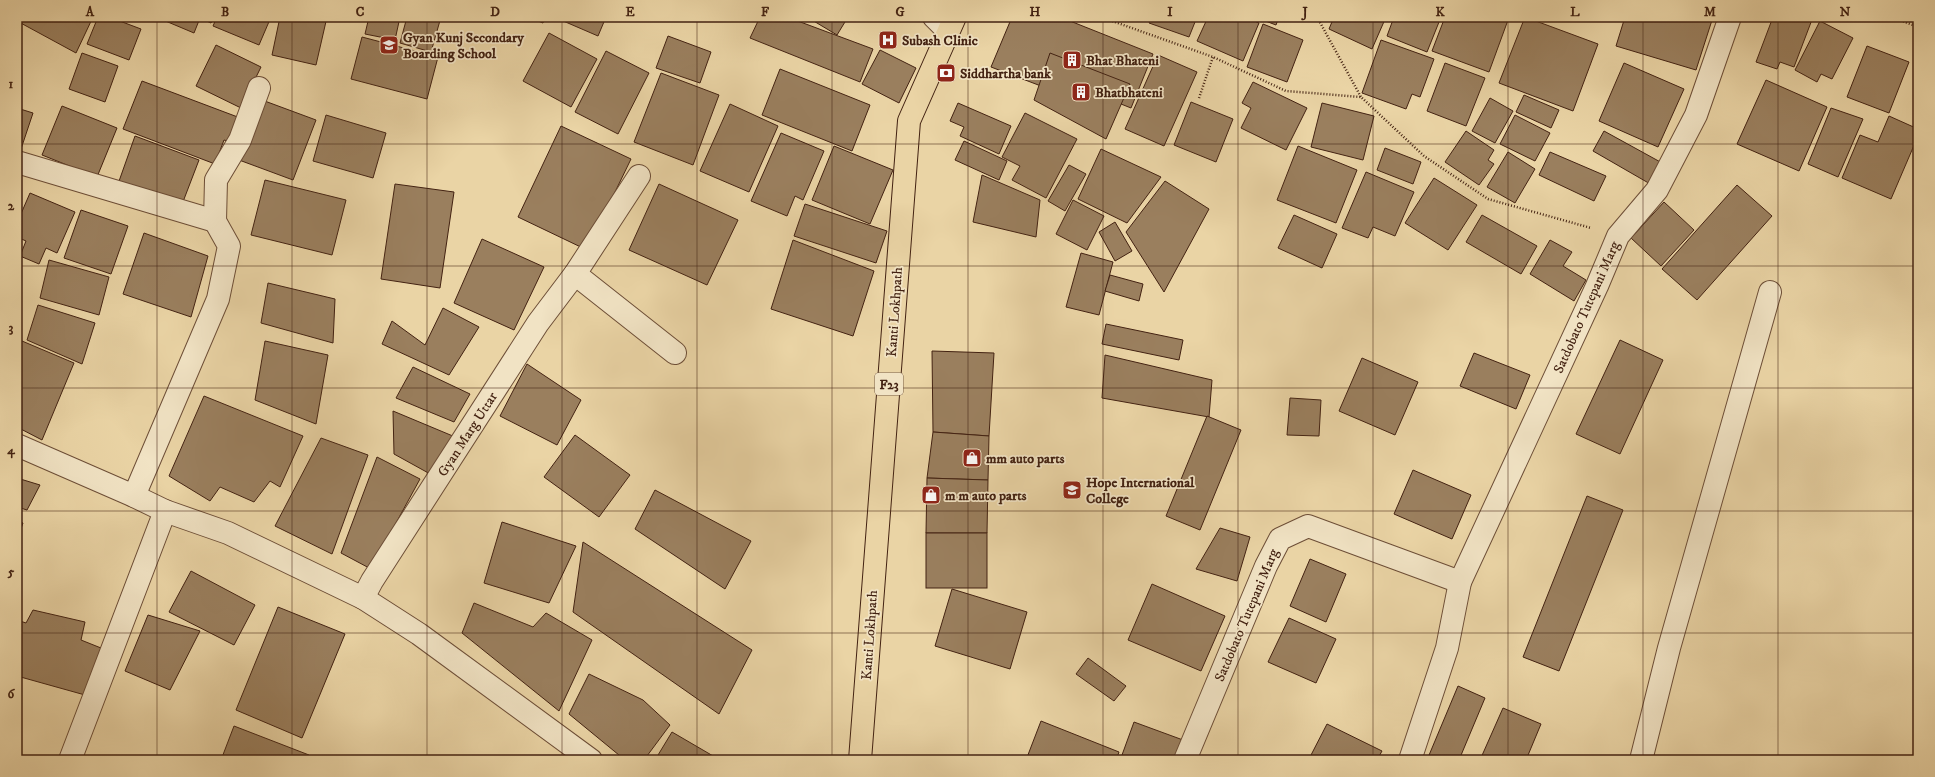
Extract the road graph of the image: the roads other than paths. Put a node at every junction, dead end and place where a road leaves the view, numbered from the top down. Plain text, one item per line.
1 (1730, 17) edge
2 (946, 22) edge
3 (259, 88) dead end
4 (17, 162) edge
5 (639, 176) dead end
6 (215, 221) junction
7 (575, 274) junction
8 (1770, 292) dead end
9 (675, 353) dead end
10 (17, 445) edge
11 (134, 496) junction
12 (165, 511) junction
13 (1460, 582) junction
14 (363, 598) junction
15 (70, 760) edge
16 (591, 760) edge
17 (860, 760) edge
18 (1185, 760) edge
19 (1410, 760) edge
20 (1641, 760) edge

1 - 13 street, Satdobato Tutepani Marg
2 - 17 main road, Kanti Lokhpath / F23
3 - 6 street
4 - 6 street
5 - 7 street, Gyan Marg Uttar
6 - 11 street
7 - 9 street
7 - 14 street, Gyan Marg Uttar
8 - 20 street
10 - 11 street
11 - 12 street
12 - 14 street
12 - 15 street
13 - 18 street, Satdobato Tutepani Marg
13 - 19 street, Satdobato Tutepani Marg
14 - 16 street

